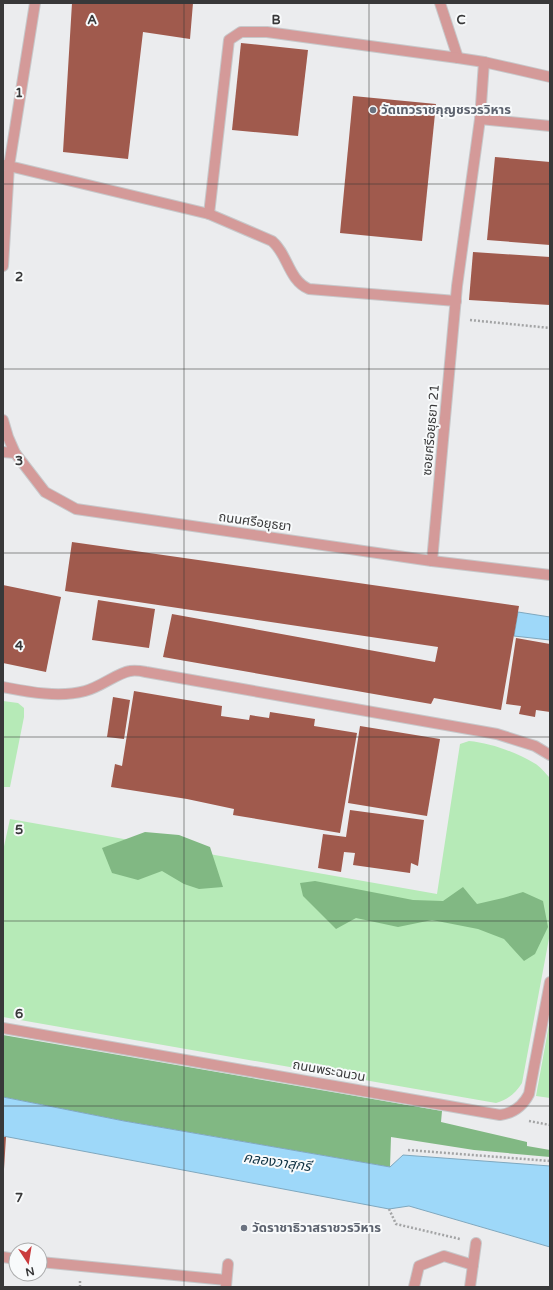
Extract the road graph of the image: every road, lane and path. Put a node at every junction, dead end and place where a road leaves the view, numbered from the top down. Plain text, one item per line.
1 (35, 3) edge
2 (440, 3) edge
3 (458, 58) junction
4 (484, 62) junction
5 (550, 77) edge
6 (480, 119) junction
7 (550, 126) edge
8 (6, 165) edge
9 (208, 214) junction
10 (3, 266) edge
11 (456, 301) junction
12 (454, 319) junction
13 (550, 328) edge
14 (3, 420) edge
15 (3, 452) edge
16 (16, 453) junction
17 (432, 561) junction
18 (550, 575) edge
19 (3, 687) edge
20 (550, 755) edge
21 (550, 982) edge
22 (3, 1028) edge
23 (408, 1150) dead end
24 (550, 1161) edge
25 (389, 1209) dead end
26 (476, 1243) joint
27 (48, 1263) edge
28 (228, 1264) dead end
29 (473, 1265) junction
30 (226, 1284) edge
31 (414, 1287) edge
32 (470, 1287) edge

1 - 8 street
2 - 3 street
3 - 4 street
3 - 9 street
4 - 5 street
4 - 6 street, ซอยศรีอยุธยา 21
6 - 7 street
6 - 11 street, ซอยศรีอยุธยา 21
8 - 9 street
8 - 10 street
9 - 11 street
11 - 12 street, ซอยศรีอยุธยา 21
12 - 13 path
12 - 17 street, ซอยศรีอยุธยา 21
14 - 16 street, ถนนศรีอยุธยา
15 - 16 street
16 - 17 street, ถนนศรีอยุธยา
17 - 18 street, ถนนศรีอยุธยา
19 - 20 street
21 - 22 street, ถนนพระฉนวน
23 - 24 path
25 - 26 path
26 - 29 street
27 - 30 street
28 - 30 street
29 - 31 street
29 - 32 street

